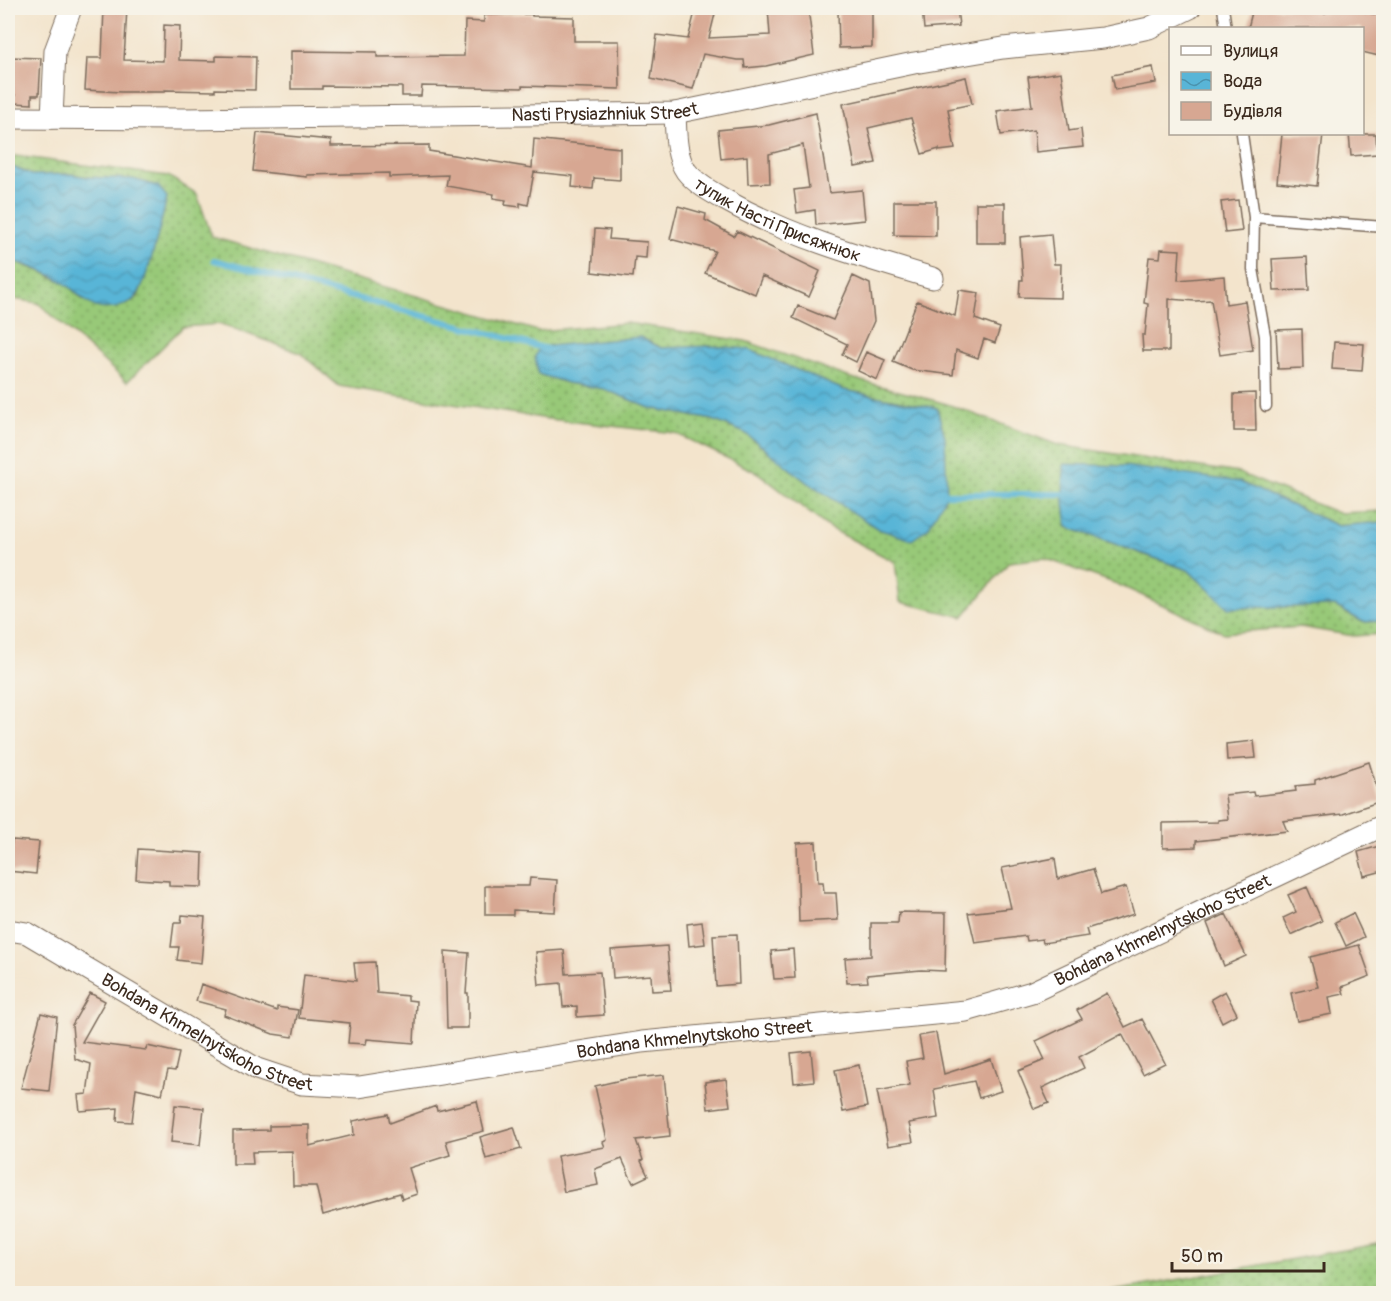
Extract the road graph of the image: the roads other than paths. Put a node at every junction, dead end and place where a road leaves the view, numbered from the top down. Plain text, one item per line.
1 (71, 8) edge
2 (1190, 8) edge
3 (1223, 8) edge
4 (1226, 27) edge
5 (675, 113) junction
6 (8, 118) edge
7 (52, 118) junction
8 (1242, 135) edge
9 (1254, 217) junction
10 (1383, 227) edge
11 (933, 278) dead end
12 (1266, 406) dead end
13 (1383, 825) edge
14 (8, 930) edge

1 - 7 street
2 - 5 street, Nasti Prysiazhniuk Street
3 - 4 lane
5 - 7 street, Nasti Prysiazhniuk Street
5 - 11 street, тупик Насті Присяжнюк
6 - 7 street, Nasti Prysiazhniuk Street
8 - 9 lane
9 - 10 lane
9 - 12 lane
13 - 14 street, Bohdana Khmelnytskoho Street

